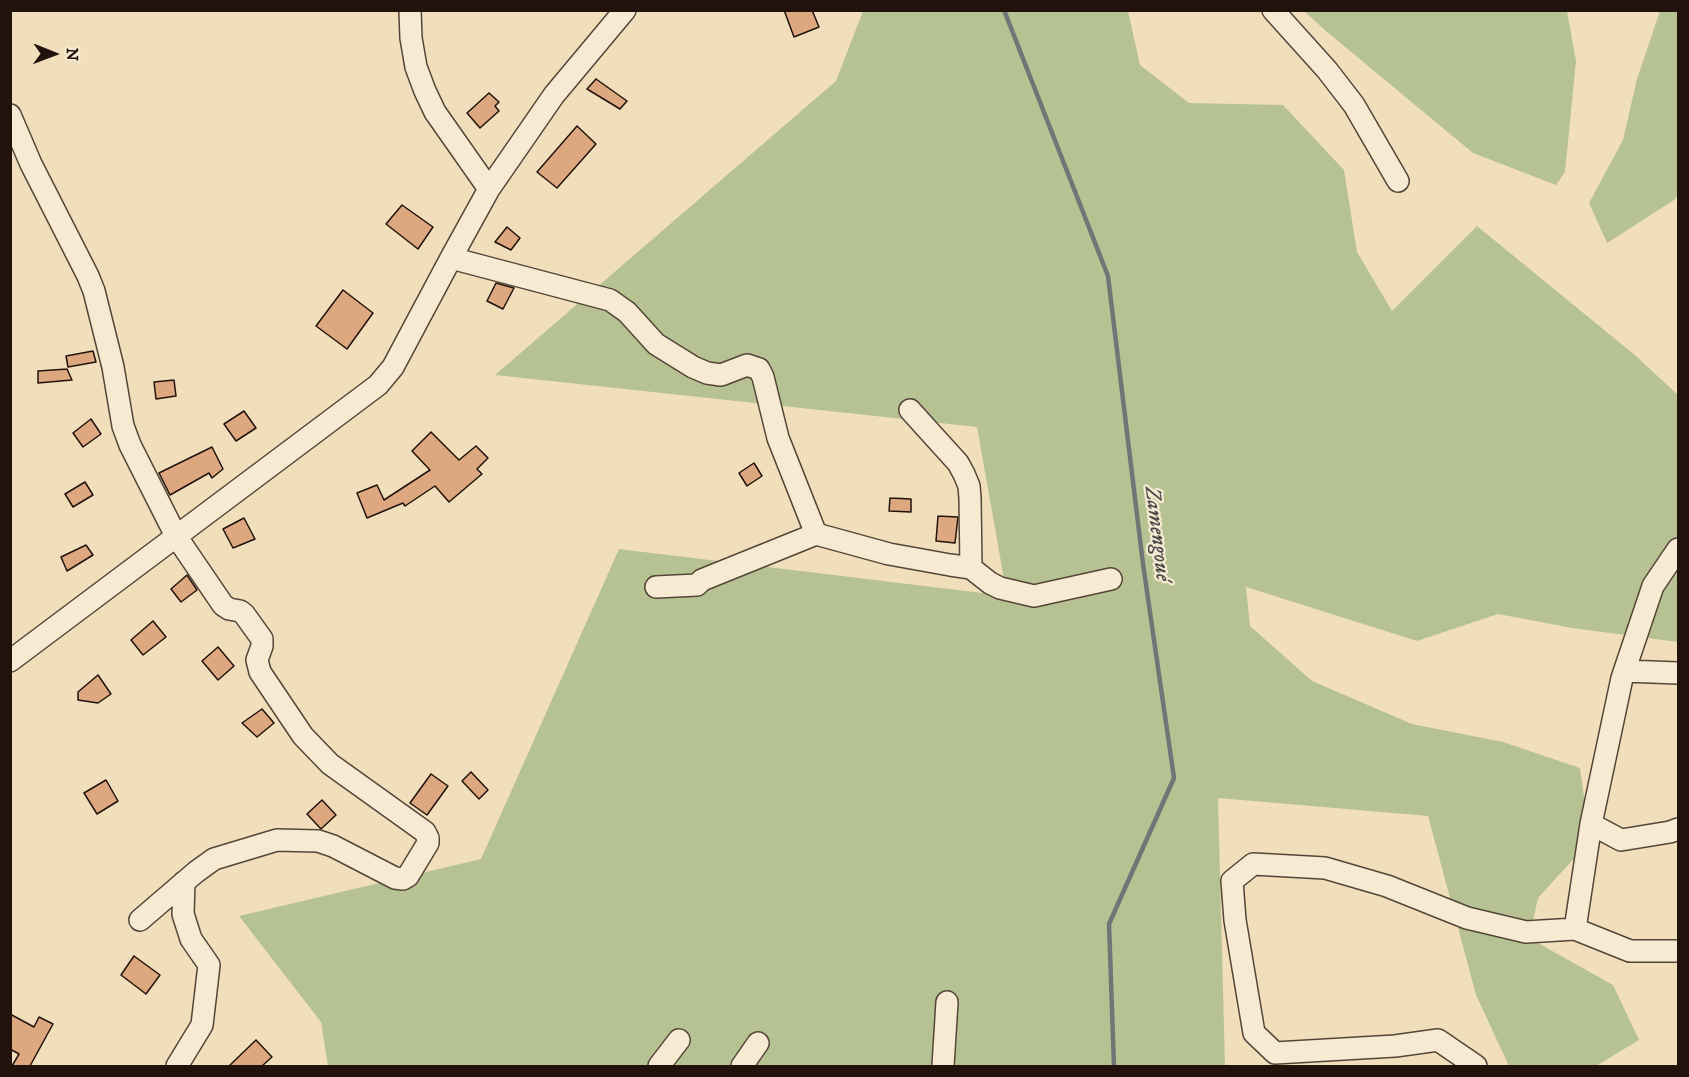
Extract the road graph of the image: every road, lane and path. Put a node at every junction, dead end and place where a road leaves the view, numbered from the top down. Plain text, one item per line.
1 (410, 10) edge
2 (625, 10) edge
3 (1274, 10) edge
4 (10, 115) edge
5 (1398, 181) dead end
6 (489, 189) junction
7 (450, 258) junction
8 (910, 410) dead end
9 (816, 534) junction
10 (176, 536) junction
11 (1678, 549) edge
12 (971, 567) junction
13 (1111, 579) dead end
14 (656, 587) dead end
15 (10, 661) edge
16 (1625, 670) junction
17 (1678, 673) edge
18 (1591, 824) junction
19 (1678, 829) edge
20 (184, 882) junction
21 (140, 920) dead end
22 (1575, 929) junction
23 (1678, 951) edge
24 (947, 1002) dead end
25 (679, 1040) dead end
26 (758, 1043) dead end
27 (177, 1066) edge
28 (659, 1066) edge
29 (742, 1066) edge
30 (942, 1066) edge
31 (1476, 1066) edge

1 - 6 street
2 - 6 street
3 - 5 street
4 - 10 street
6 - 7 street
7 - 9 street
7 - 10 street
8 - 12 street
9 - 12 street
9 - 14 street
10 - 15 street
10 - 20 street
11 - 16 street
12 - 13 street
16 - 17 street
16 - 18 street
18 - 19 street
18 - 22 street
20 - 21 street
20 - 27 street
22 - 23 street
22 - 31 street
24 - 30 street
25 - 28 street
26 - 29 street

